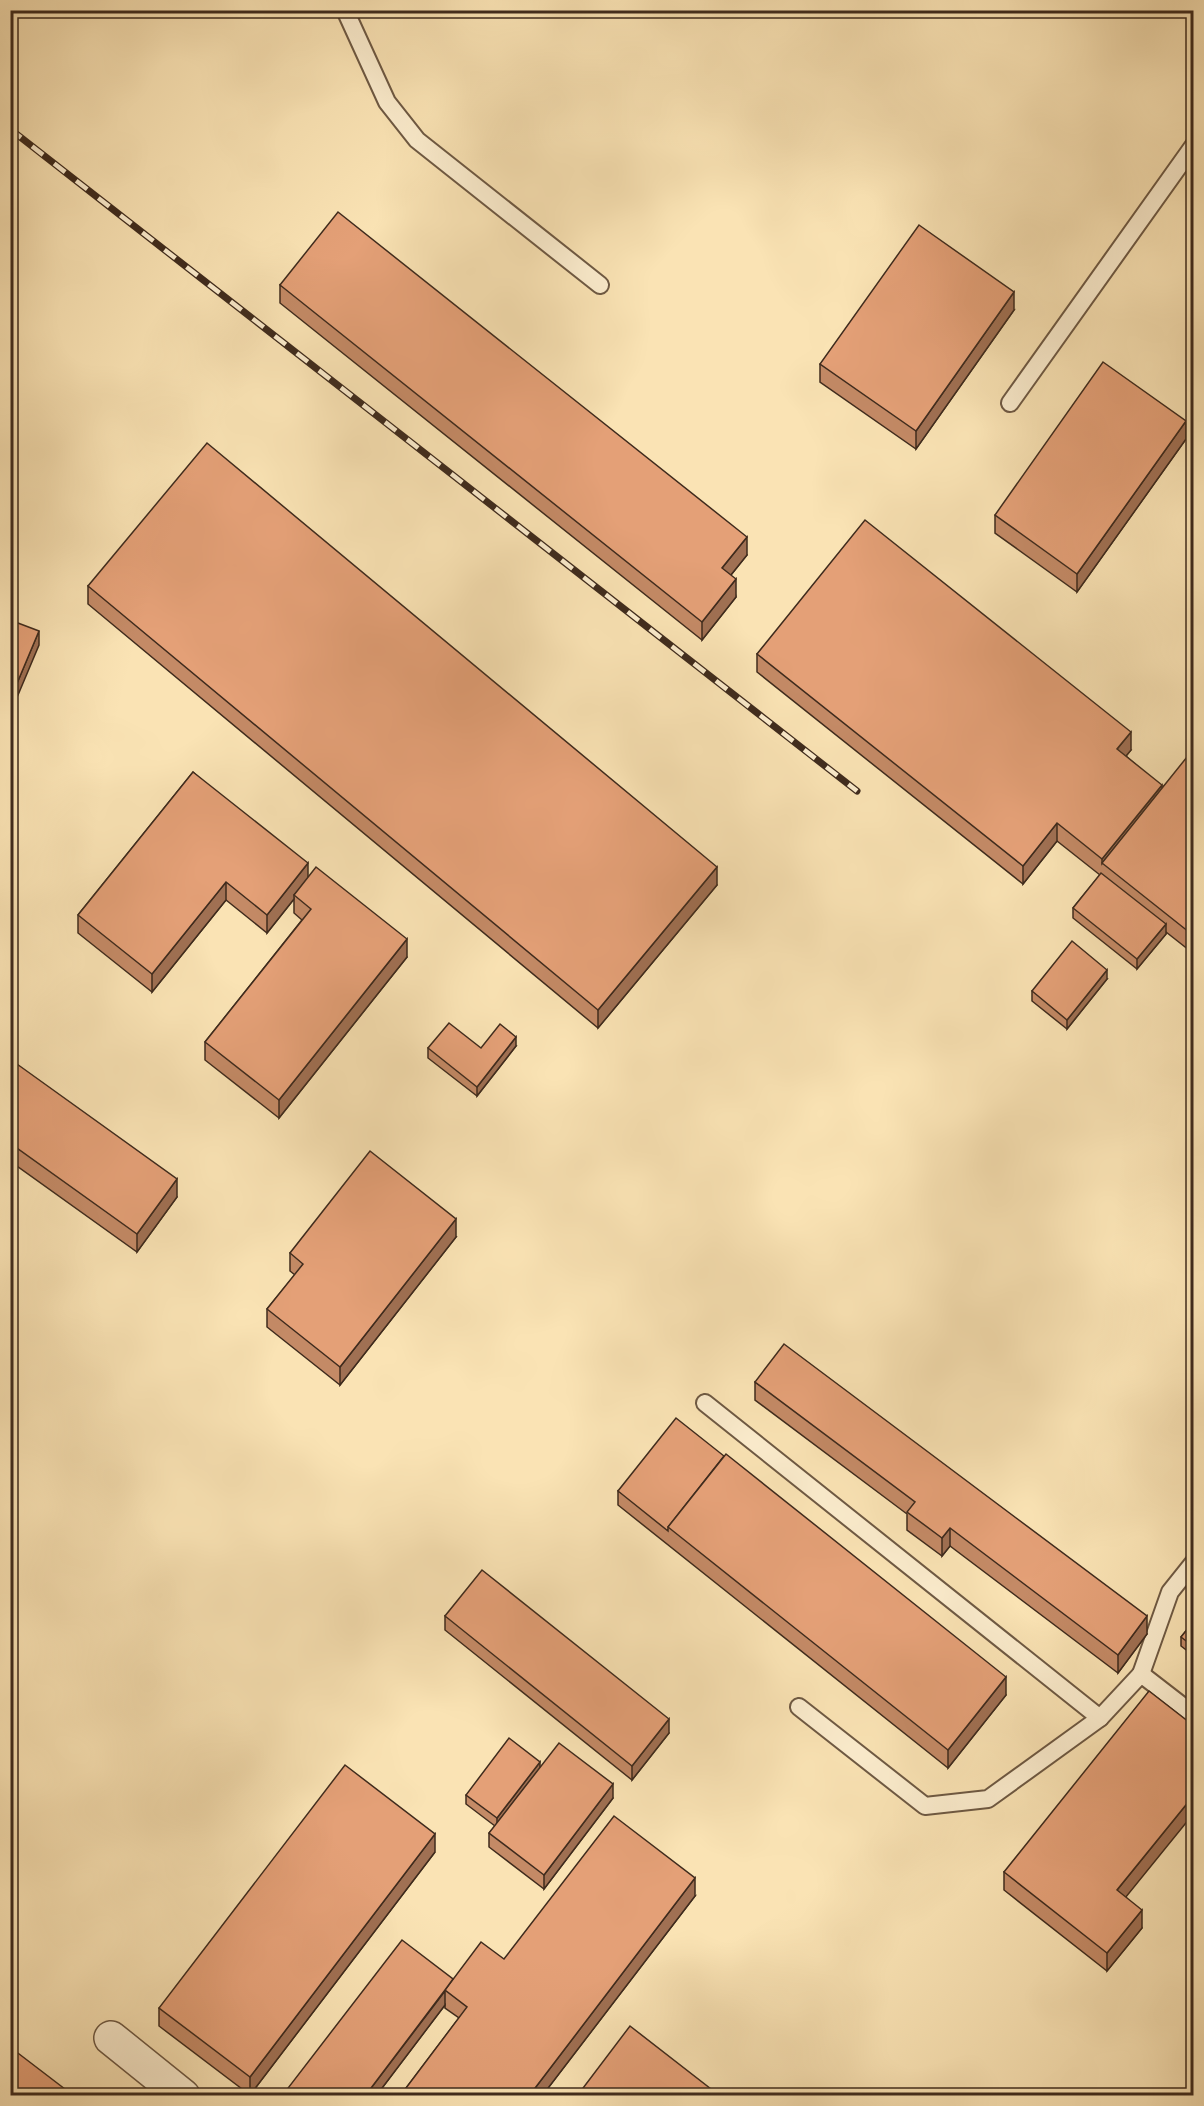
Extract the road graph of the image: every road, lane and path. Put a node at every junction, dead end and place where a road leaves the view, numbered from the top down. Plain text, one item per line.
1 (345, 10) edge
2 (1194, 145) edge
3 (600, 285) dead end
4 (1010, 403) dead end
5 (705, 1403) dead end
6 (1194, 1562) edge
7 (1141, 1674) junction
8 (799, 1707) dead end
9 (1194, 1714) edge
10 (1100, 1718) junction
11 (111, 2038) dead end
12 (183, 2096) edge

1 - 3 lane
2 - 4 lane
5 - 10 lane
6 - 7 lane
7 - 9 lane
7 - 10 lane
8 - 10 lane
11 - 12 street

